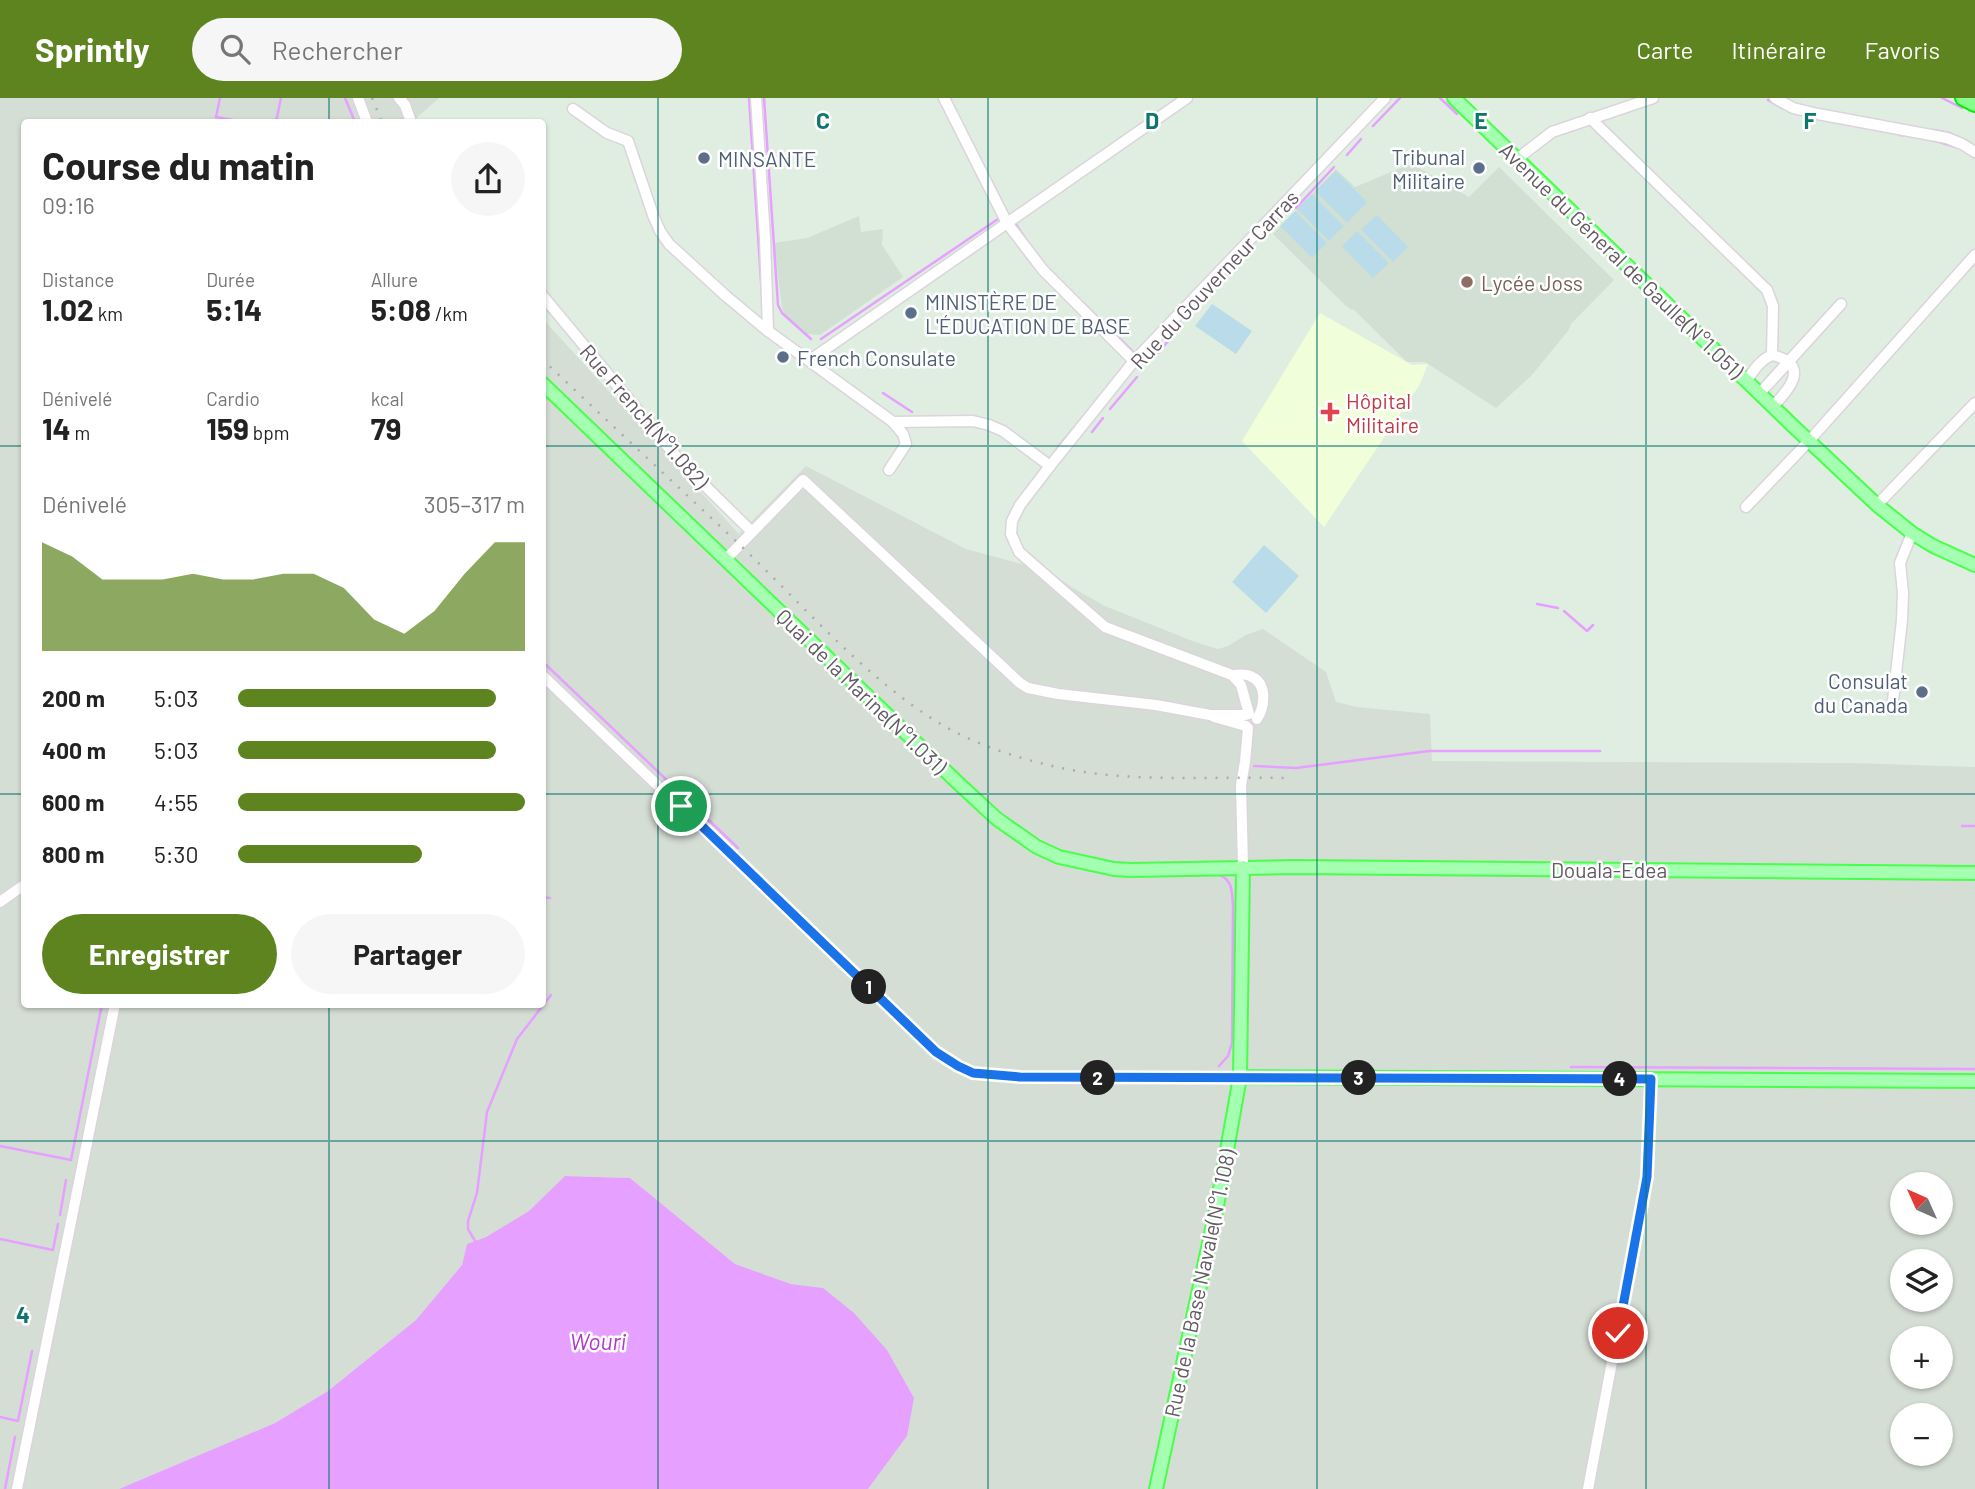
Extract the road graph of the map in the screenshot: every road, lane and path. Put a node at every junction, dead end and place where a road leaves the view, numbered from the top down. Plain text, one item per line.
1 (358, 98) edge
2 (398, 98) edge
3 (757, 98) edge
4 (944, 98) edge
5 (1187, 98) edge
6 (1385, 98) edge
7 (1454, 98) edge
8 (1775, 98) edge
9 (1963, 98) edge
10 (1648, 99) edge
11 (1975, 104) edge
12 (573, 109) dead end
13 (1590, 118) junction
14 (366, 119) edge
15 (410, 119) edge
16 (1975, 152) edge
17 (1517, 159) junction
18 (1007, 223) junction
19 (1975, 255) edge
20 (546, 300) edge
21 (1841, 304) dead end
22 (768, 331) junction
23 (1772, 355) junction
24 (810, 360) junction
25 (1134, 361) junction
26 (1787, 362) junction
27 (1746, 380) junction
28 (549, 393) edge
29 (1760, 393) junction
30 (1975, 403) edge
31 (1773, 406) junction
32 (893, 422) junction
33 (1810, 441) junction
34 (1050, 466) junction
35 (889, 470) dead end
36 (1877, 505) junction
37 (1746, 507) dead end
38 (752, 532) junction
39 (1912, 533) junction
40 (726, 559) junction
41 (1975, 565) edge
42 (1232, 675) junction
43 (546, 679) edge
44 (1892, 710) dead end
45 (1249, 720) junction
46 (1243, 867) junction
47 (1975, 873) edge
48 (21, 886) edge
49 (0, 902) edge
50 (114, 1008) edge
51 (1240, 1077) junction
52 (1651, 1079) junction
53 (1975, 1081) edge
54 (16, 1489) edge
55 (1156, 1489) edge
56 (1588, 1489) edge

1 - 14 street
2 - 15 street
3 - 22 street
4 - 18 street
5 - 18 street
6 - 25 street, Rue du Gouverneur Carras
7 - 17 main road, Avenue du Géneral de Gaulle(N°1.051)
8 - 16 street
9 - 11 highway
10 - 13 street
12 - 22 street
13 - 17 street
13 - 23 street
17 - 27 main road, Avenue du Géneral de Gaulle(N°1.051)
18 - 24 street
18 - 25 street
19 - 33 street
20 - 38 street, Rue French(N°1.082)
21 - 26 street
22 - 24 street
23 - 26 street
23 - 27 street
24 - 32 street
25 - 34 street, Rue du Gouverneur Carras
26 - 29 street
26 - 31 street
27 - 29 main road, Avenue du Géneral de Gaulle(N°1.051)
28 - 40 main road, Quai de la Marine(N°1.031)
29 - 31 main road, Avenue du Géneral de Gaulle(N°1.051)
30 - 36 street
31 - 33 main road, Avenue du Géneral de Gaulle(N°1.051)
32 - 34 street
32 - 35 street
33 - 36 main road, Avenue du Géneral de Gaulle(N°1.051)
33 - 37 street
34 - 42 street, Rue du Gouverneur Carras
36 - 39 main road, Avenue du Géneral de Gaulle(N°1.051)
38 - 40 street
38 - 45 street
39 - 41 main road, Avenue du Géneral de Gaulle(N°1.051)
39 - 44 street
40 - 46 main road, Quai de la Marine(N°1.031)
42 - 45 street
42 - 45 street, Rue du Gouverneur Carras
43 - 51 street
45 - 46 street
46 - 47 main road, Douala-Edea
46 - 51 main road
48 - 49 street
50 - 54 street
51 - 52 main road
51 - 55 main road, Rue de la Base Navale(N°1.108)
52 - 53 main road
52 - 56 street

